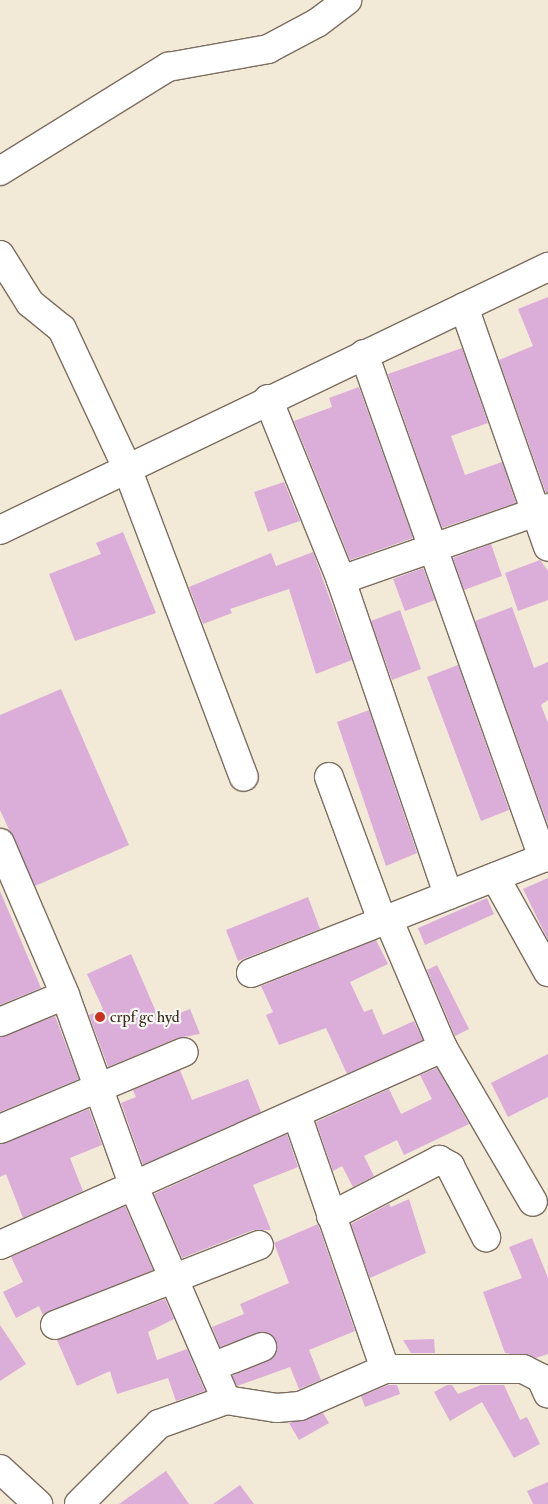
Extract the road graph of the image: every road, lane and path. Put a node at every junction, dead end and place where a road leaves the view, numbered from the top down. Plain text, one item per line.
1 (347, 0) edge
2 (0, 171) edge
3 (0, 255) edge
4 (548, 267) edge
5 (464, 307) junction
6 (364, 354) junction
7 (268, 399) junction
8 (127, 468) junction
9 (542, 511) edge
10 (0, 530) edge
11 (548, 547) edge
12 (432, 548) junction
13 (341, 580) junction
14 (244, 777) dead end
15 (329, 777) dead end
16 (0, 844) edge
17 (545, 857) edge
18 (496, 877) junction
19 (448, 895) junction
20 (386, 922) junction
21 (548, 972) edge
22 (251, 973) dead end
23 (65, 995) junction
24 (0, 1022) edge
25 (443, 1048) junction
26 (184, 1052) dead end
27 (100, 1088) junction
28 (297, 1115) junction
29 (0, 1129) edge
30 (134, 1187) junction
31 (533, 1202) dead end
32 (331, 1216) junction
33 (486, 1237) dead end
34 (259, 1244) dead end
35 (0, 1246) edge
36 (174, 1275) junction
37 (55, 1325) dead end
38 (262, 1347) dead end
39 (212, 1367) junction
40 (384, 1369) junction
41 (548, 1394) edge
42 (226, 1400) junction
43 (0, 1468) edge
44 (38, 1504) edge
45 (79, 1504) edge

1 - 2 street
3 - 8 street
4 - 5 street
5 - 6 street
5 - 9 street
6 - 7 street
6 - 12 street
7 - 8 street
7 - 13 street
8 - 10 street
8 - 14 street
9 - 11 street
9 - 12 street
12 - 13 street
12 - 17 street
13 - 19 street
15 - 20 street
16 - 23 street
17 - 18 street
18 - 19 street
18 - 21 street
19 - 20 street
20 - 22 street
20 - 25 street
23 - 24 street
23 - 27 street
25 - 28 street
25 - 31 street
26 - 27 street
27 - 29 street
27 - 30 street
28 - 30 street
28 - 32 street
30 - 35 street
30 - 36 street
32 - 33 street
32 - 40 street
34 - 36 street
36 - 37 street
36 - 39 street
38 - 39 street
39 - 42 street
40 - 41 street
40 - 42 street
42 - 45 street
43 - 44 street

